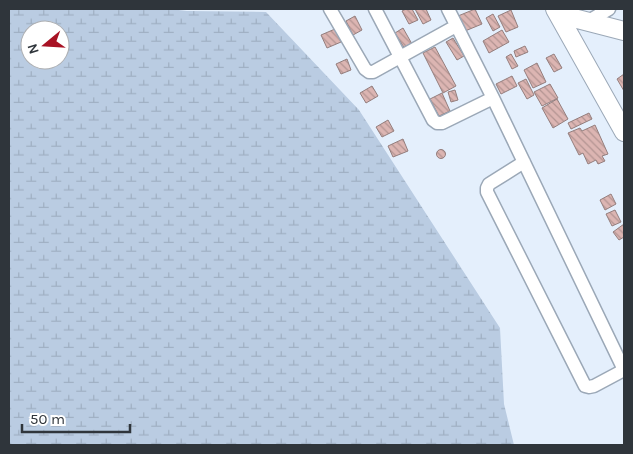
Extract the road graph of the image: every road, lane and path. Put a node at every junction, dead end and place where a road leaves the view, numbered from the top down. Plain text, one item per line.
1 (330, 9) edge
2 (375, 9) edge
3 (448, 9) edge
4 (609, 9) edge
5 (557, 11) edge
6 (587, 22) junction
7 (456, 26) junction
8 (624, 31) edge
9 (400, 57) junction
10 (493, 98) junction
11 (624, 132) edge
12 (524, 162) junction
13 (624, 370) edge

1 - 9 street
2 - 9 street
3 - 7 street
4 - 6 street
5 - 6 street
5 - 11 street
6 - 8 street
7 - 9 street
7 - 10 street
9 - 10 street
10 - 12 street
12 - 13 street
12 - 13 street

